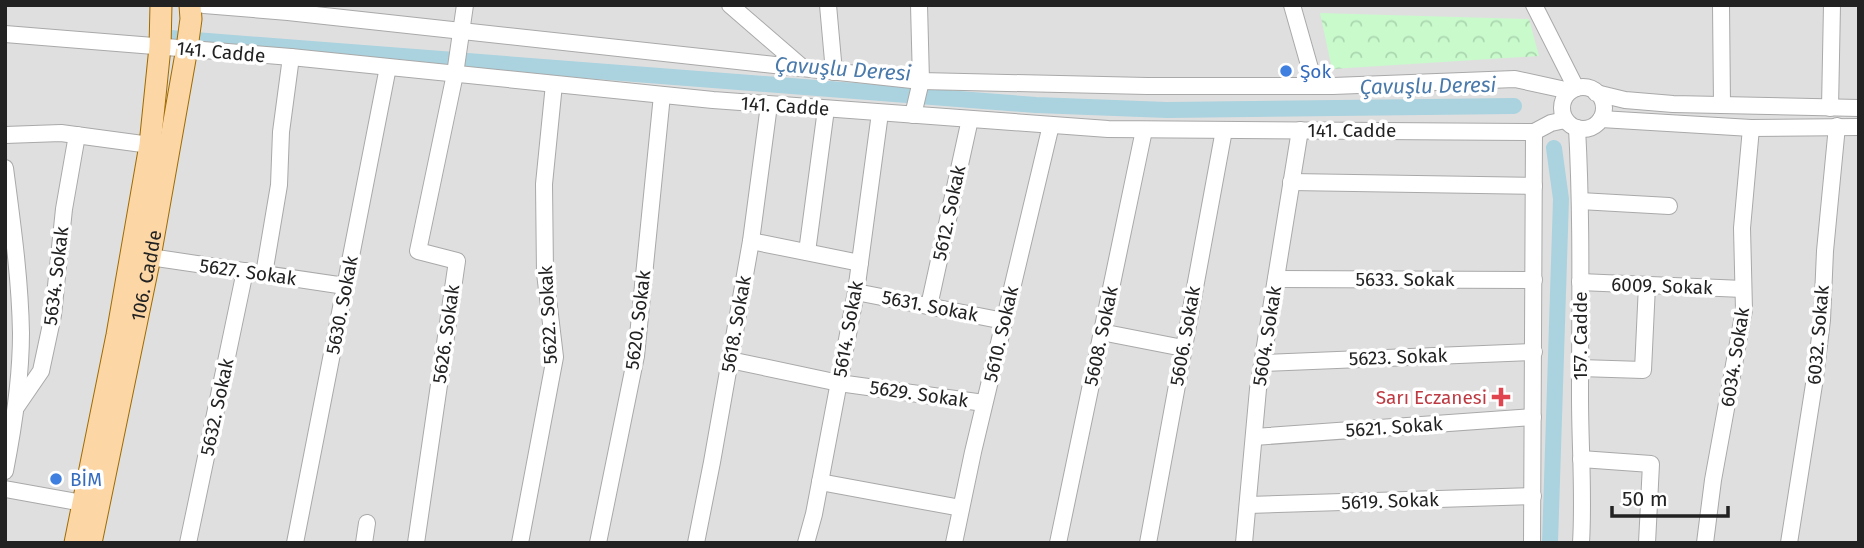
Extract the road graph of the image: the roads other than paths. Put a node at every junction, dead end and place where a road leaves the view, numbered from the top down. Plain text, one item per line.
1 (465, 5) edge
2 (730, 5) edge
3 (828, 5) edge
4 (919, 5) edge
5 (1293, 5) edge
6 (1534, 5) edge
7 (1721, 5) edge
8 (1832, 5) edge
9 (248, 7) edge
10 (161, 10) edge
11 (195, 10) edge
12 (462, 32) junction
13 (5, 35) edge
14 (160, 47) junction
15 (186, 48) junction
16 (291, 57) junction
17 (388, 67) junction
18 (803, 68) junction
19 (834, 72) junction
20 (455, 74) junction
21 (920, 82) junction
22 (554, 84) junction
23 (1315, 86) junction
24 (1573, 90) junction
25 (1597, 93) junction
26 (662, 95) junction
27 (769, 104) junction
28 (1722, 105) junction
29 (1830, 108) junction
30 (1859, 108) edge
31 (826, 109) junction
32 (880, 113) junction
33 (913, 114) junction
34 (970, 119) junction
35 (1601, 119) junction
36 (1571, 124) junction
37 (1051, 125) junction
38 (1838, 126) junction
39 (1859, 127) edge
40 (1751, 128) junction
41 (1144, 130) junction
42 (1224, 130) junction
43 (1300, 130) junction
44 (1534, 132) junction
45 (5, 135) edge
46 (77, 135) junction
47 (150, 145) junction
48 (5, 168) edge
49 (1291, 182) junction
50 (1534, 186) junction
51 (1580, 201) junction
52 (1669, 206) dead end
53 (751, 240) junction
54 (807, 252) junction
55 (150, 257) junction
56 (860, 262) junction
57 (245, 271) junction
58 (264, 274) junction
59 (1276, 279) junction
60 (1534, 279) junction
61 (1580, 282) junction
62 (1647, 285) junction
63 (345, 286) junction
64 (1743, 289) junction
65 (856, 292) junction
66 (12, 301) edge
67 (929, 306) junction
68 (1004, 321) junction
69 (1101, 332) junction
70 (1183, 348) junction
71 (1534, 352) junction
72 (730, 360) junction
73 (1262, 363) junction
74 (1580, 368) junction
75 (12, 379) edge
76 (839, 383) junction
77 (984, 403) junction
78 (15, 408) junction
79 (1533, 417) junction
80 (1254, 437) junction
81 (1581, 459) junction
82 (5, 471) edge
83 (820, 482) junction
84 (5, 489) edge
85 (1533, 496) junction
86 (83, 503) junction
87 (1248, 505) junction
88 (961, 508) junction
89 (367, 523) dead end
90 (75, 543) edge
91 (91, 543) edge
92 (188, 543) edge
93 (295, 543) edge
94 (364, 543) edge
95 (416, 543) edge
96 (520, 543) edge
97 (598, 543) edge
98 (696, 543) edge
99 (806, 543) edge
100 (954, 543) edge
101 (1058, 543) edge
102 (1148, 543) edge
103 (1244, 543) edge
104 (1532, 543) edge
105 (1581, 543) edge
106 (1647, 543) edge
107 (1705, 543) edge
108 (1790, 543) edge

1 - 12 street
2 - 18 street
3 - 19 street
4 - 21 street
5 - 23 street
6 - 24 street
7 - 28 street
8 - 29 street
9 - 11 street, 141. Cadde
9 - 12 street, 141. Cadde
10 - 14 main road, 106. Cadde
11 - 15 main road, 106. Cadde
12 - 18 street, 141. Cadde
12 - 20 street
13 - 14 street, 141. Cadde
14 - 15 street, 141. Cadde
14 - 47 main road, 106. Cadde
15 - 16 street, 141. Cadde
15 - 55 main road, 106. Cadde
16 - 17 street, 141. Cadde
16 - 58 street
17 - 20 street, 141. Cadde
17 - 63 street, 5630. Sokak
18 - 19 street, 141. Cadde
19 - 21 street, 141. Cadde
20 - 22 street, 141. Cadde
20 - 95 street, 5626. Sokak
21 - 23 street, 141. Cadde
21 - 33 street
22 - 26 street, 141. Cadde
22 - 96 street, 5622. Sokak
23 - 24 street, 141. Cadde
24 - 25 street
24 - 36 street
25 - 28 street
25 - 35 street
26 - 27 street, 141. Cadde
26 - 97 street, 5620. Sokak
27 - 31 street, 141. Cadde
27 - 53 street, 5618. Sokak
28 - 29 street
29 - 30 street
31 - 32 street, 141. Cadde
31 - 54 street
32 - 33 street, 141. Cadde
32 - 56 street, 5614. Sokak
33 - 34 street, 141. Cadde
34 - 37 street, 141. Cadde
34 - 67 street, 5612. Sokak
35 - 36 street
35 - 40 street
36 - 44 street, 141. Cadde
36 - 51 street, 157. Cadde
37 - 41 street, 141. Cadde
37 - 68 street, 5610. Sokak
38 - 39 street
38 - 40 street
38 - 108 street, 6032. Sokak
40 - 64 street, 6034. Sokak
41 - 42 street, 141. Cadde
41 - 69 street, 5608. Sokak
42 - 43 street, 141. Cadde
42 - 70 street, 5606. Sokak
43 - 44 street, 141. Cadde
43 - 49 street, 5604. Sokak
44 - 50 street
45 - 46 street
46 - 47 street
46 - 78 street, 5634. Sokak
47 - 86 main road, 106. Cadde
48 - 66 street
49 - 50 street
49 - 59 street, 5604. Sokak
50 - 60 street
51 - 52 street
51 - 61 street, 157. Cadde
53 - 54 street
53 - 72 street, 5618. Sokak
54 - 56 street
55 - 57 street, 5627. Sokak
55 - 91 main road, 106. Cadde
56 - 65 street, 5614. Sokak
57 - 58 street, 5627. Sokak
57 - 92 street, 5632. Sokak
58 - 63 street, 5627. Sokak
59 - 60 street, 5633. Sokak
59 - 73 street, 5604. Sokak
60 - 71 street
61 - 62 street, 6009. Sokak
61 - 74 street, 157. Cadde
62 - 64 street, 6009. Sokak
62 - 74 street
63 - 93 street, 5630. Sokak
64 - 107 street, 6034. Sokak
65 - 67 street, 5631. Sokak
65 - 76 street, 5614. Sokak
66 - 75 street
67 - 68 street, 5631. Sokak
68 - 77 street, 5610. Sokak
69 - 70 street
69 - 101 street, 5608. Sokak
70 - 102 street, 5606. Sokak
71 - 73 street, 5623. Sokak
71 - 79 street
72 - 76 street, 5629. Sokak
72 - 98 street, 5618. Sokak
73 - 80 street, 5604. Sokak
74 - 81 street, 157. Cadde
75 - 78 street
76 - 77 street, 5629. Sokak
76 - 83 street, 5614. Sokak
77 - 88 street, 5610. Sokak
78 - 82 street
79 - 80 street, 5621. Sokak
79 - 85 street
80 - 87 street, 5604. Sokak
81 - 105 street, 157. Cadde
81 - 106 street
83 - 88 street
83 - 99 street, 5614. Sokak
84 - 86 street
85 - 87 street, 5619. Sokak
85 - 104 street
86 - 90 main road, 106. Cadde
87 - 103 street, 5604. Sokak
88 - 100 street, 5610. Sokak
89 - 94 street

